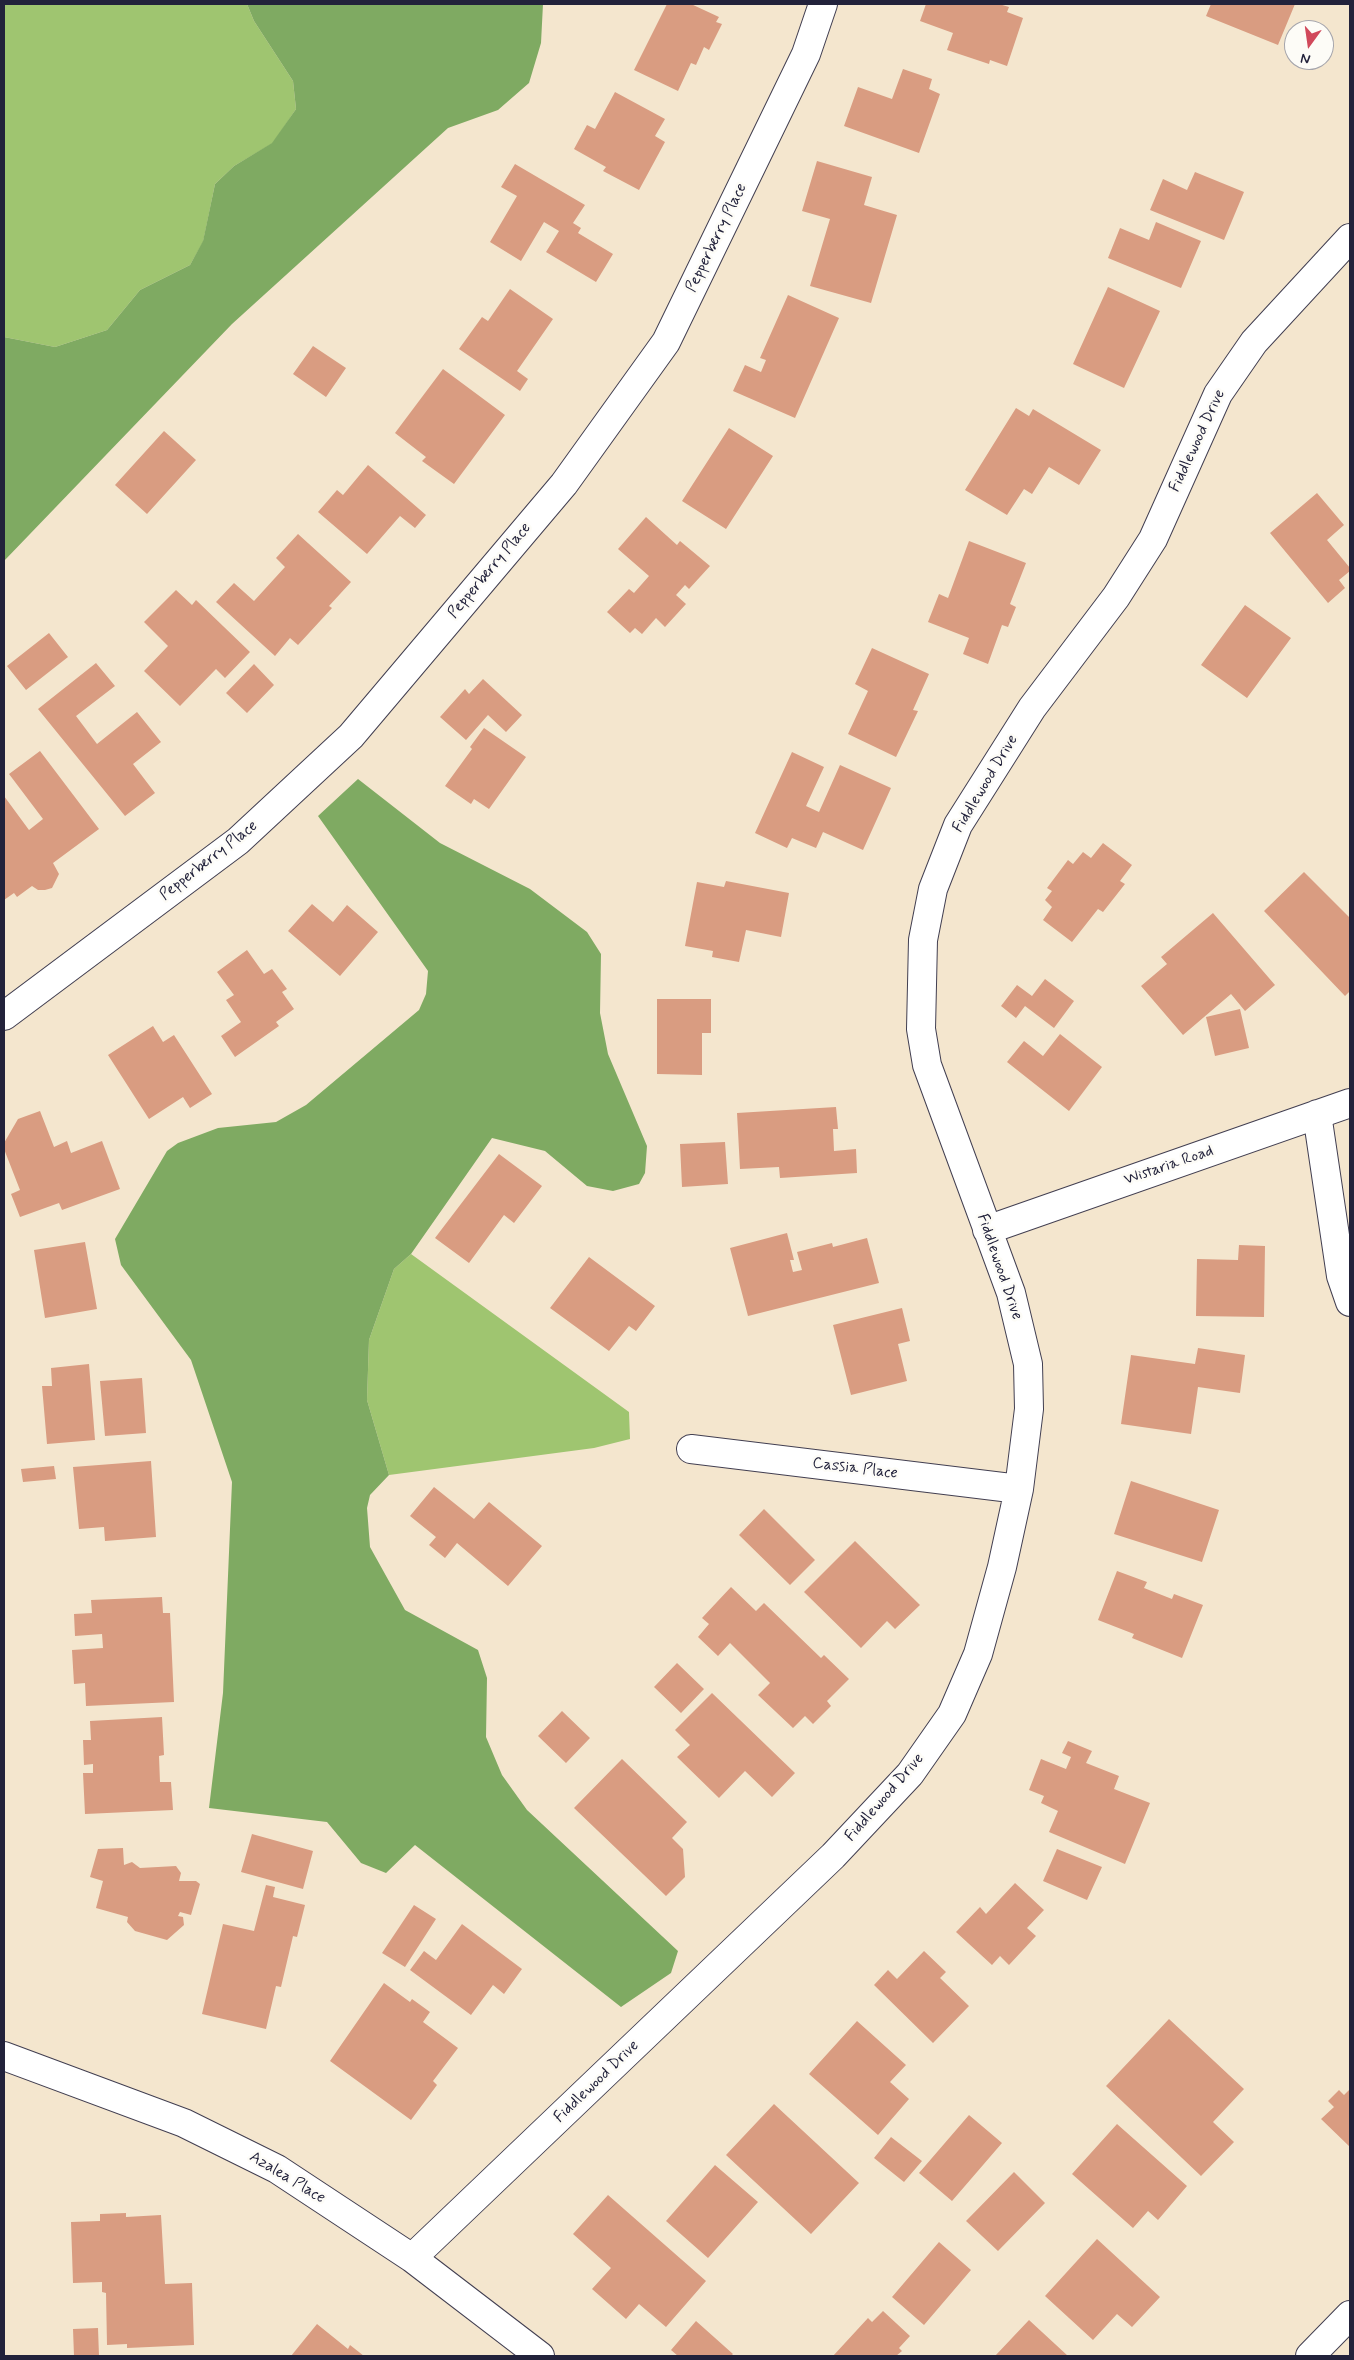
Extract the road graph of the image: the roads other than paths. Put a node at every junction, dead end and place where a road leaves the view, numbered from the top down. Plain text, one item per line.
1 (823, 4) edge
2 (1350, 238) edge
3 (4, 1016) edge
4 (1350, 1103) edge
5 (1317, 1114) junction
6 (987, 1230) junction
7 (1350, 1302) edge
8 (691, 1449) dead end
9 (1019, 1489) junction
10 (4, 2056) edge
11 (412, 2258) junction
12 (1350, 2315) edge
13 (540, 2356) edge
14 (1310, 2356) edge

1 - 3 street, Pepperberry Place
2 - 6 street, Fiddlewood Drive
4 - 5 street, Wistaria Road
5 - 6 street, Wistaria Road
5 - 7 street
6 - 9 street, Fiddlewood Drive
8 - 9 street, Cassia Place
9 - 11 street, Fiddlewood Drive
10 - 11 street, Azalea Place
11 - 13 street, Azalea Place
12 - 14 street

